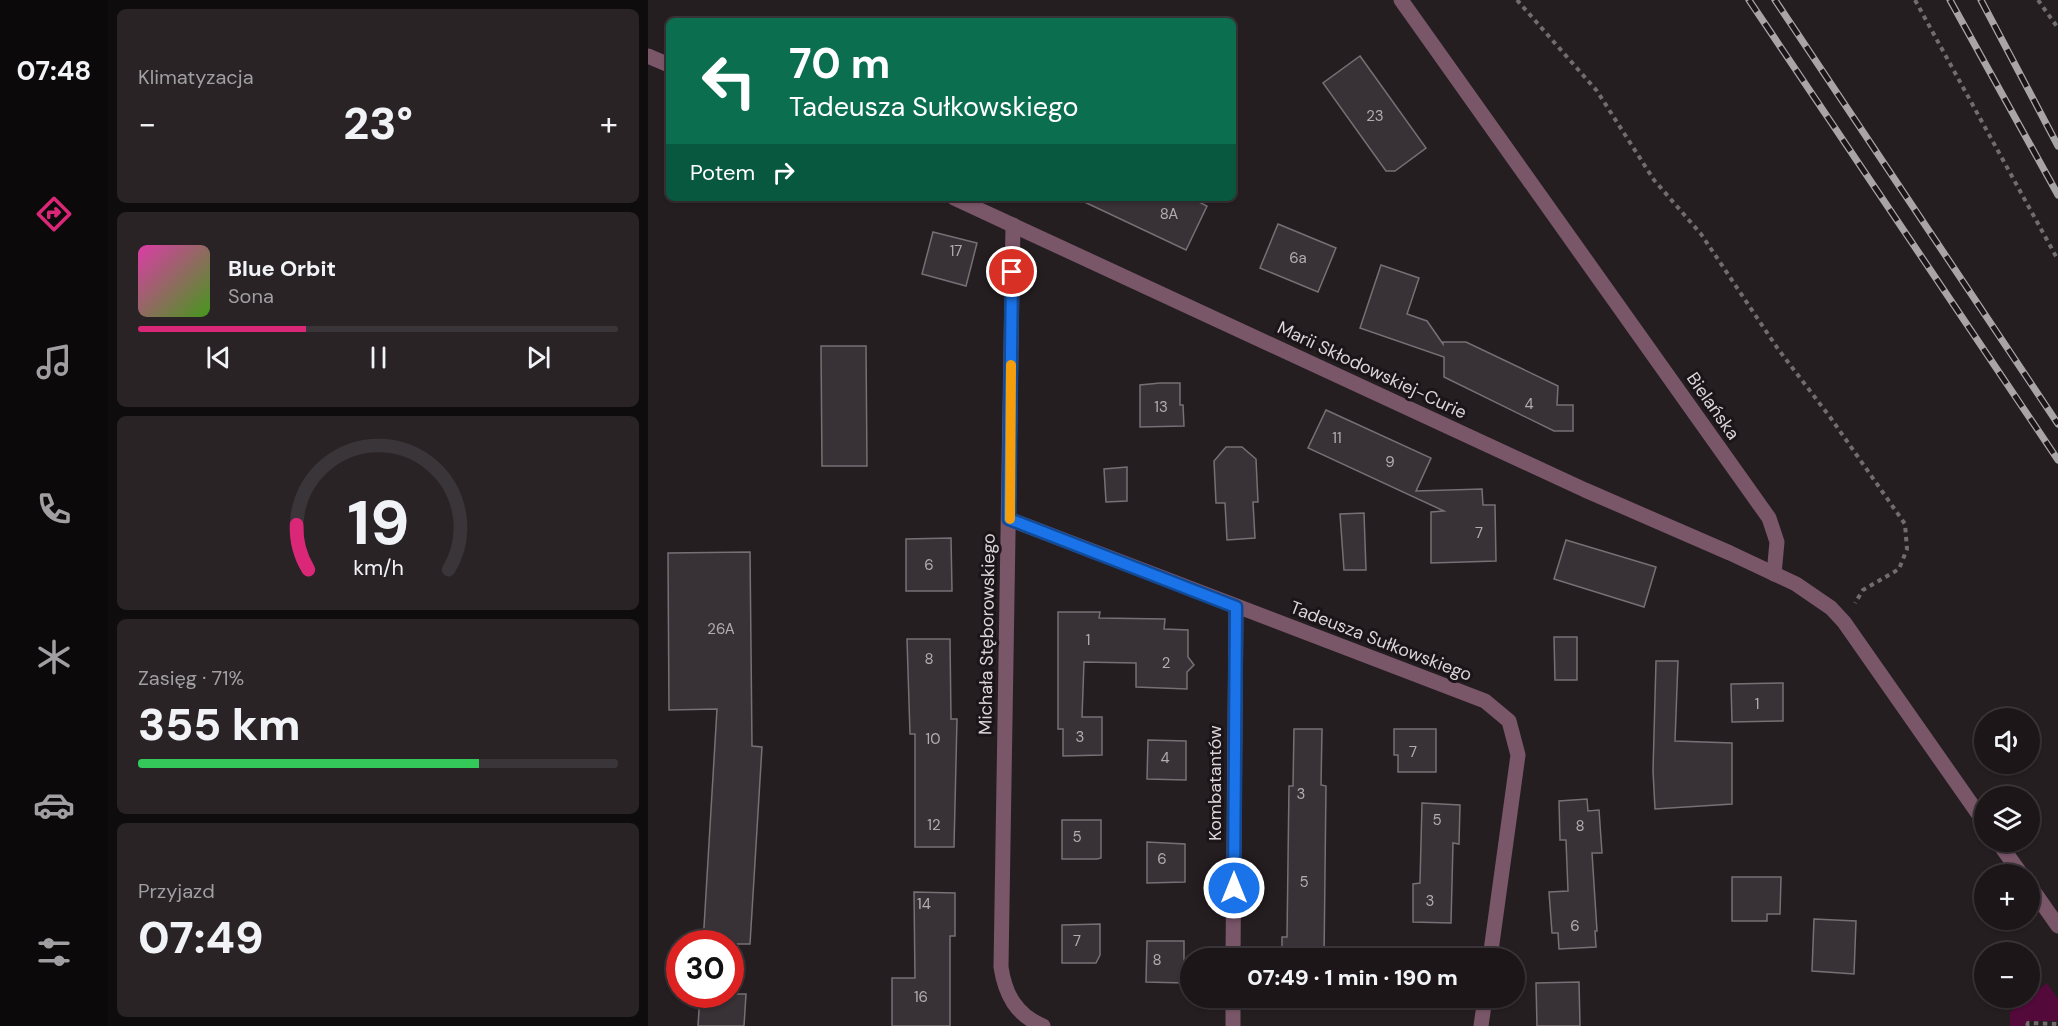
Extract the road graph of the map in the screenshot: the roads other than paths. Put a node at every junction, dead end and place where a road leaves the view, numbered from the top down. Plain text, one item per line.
1 (1401, 0) edge
2 (648, 56) edge
3 (666, 64) edge
4 (960, 201) edge
5 (1012, 225) junction
6 (1009, 519) junction
7 (1774, 574) junction
8 (1236, 607) junction
9 (1974, 808) edge
10 (2040, 901) edge
11 (2058, 927) edge
12 (1233, 948) edge
13 (1491, 948) edge
14 (1233, 1008) edge
15 (1484, 1008) edge
16 (1043, 1026) edge
17 (1233, 1026) edge
18 (1481, 1026) edge

1 - 7 street, Bielańska
2 - 3 street
4 - 5 street, Marii Skłodowskiej-Curie
5 - 6 street, Michała Stęborowskiego
5 - 7 street, Marii Skłodowskiej-Curie
6 - 8 street, Tadeusza Sułkowskiego
6 - 16 street, Michała Stęborowskiego
7 - 9 street
8 - 12 street, Kombatantów
8 - 13 street, Tadeusza Sułkowskiego
10 - 11 street
14 - 17 street
15 - 18 street

